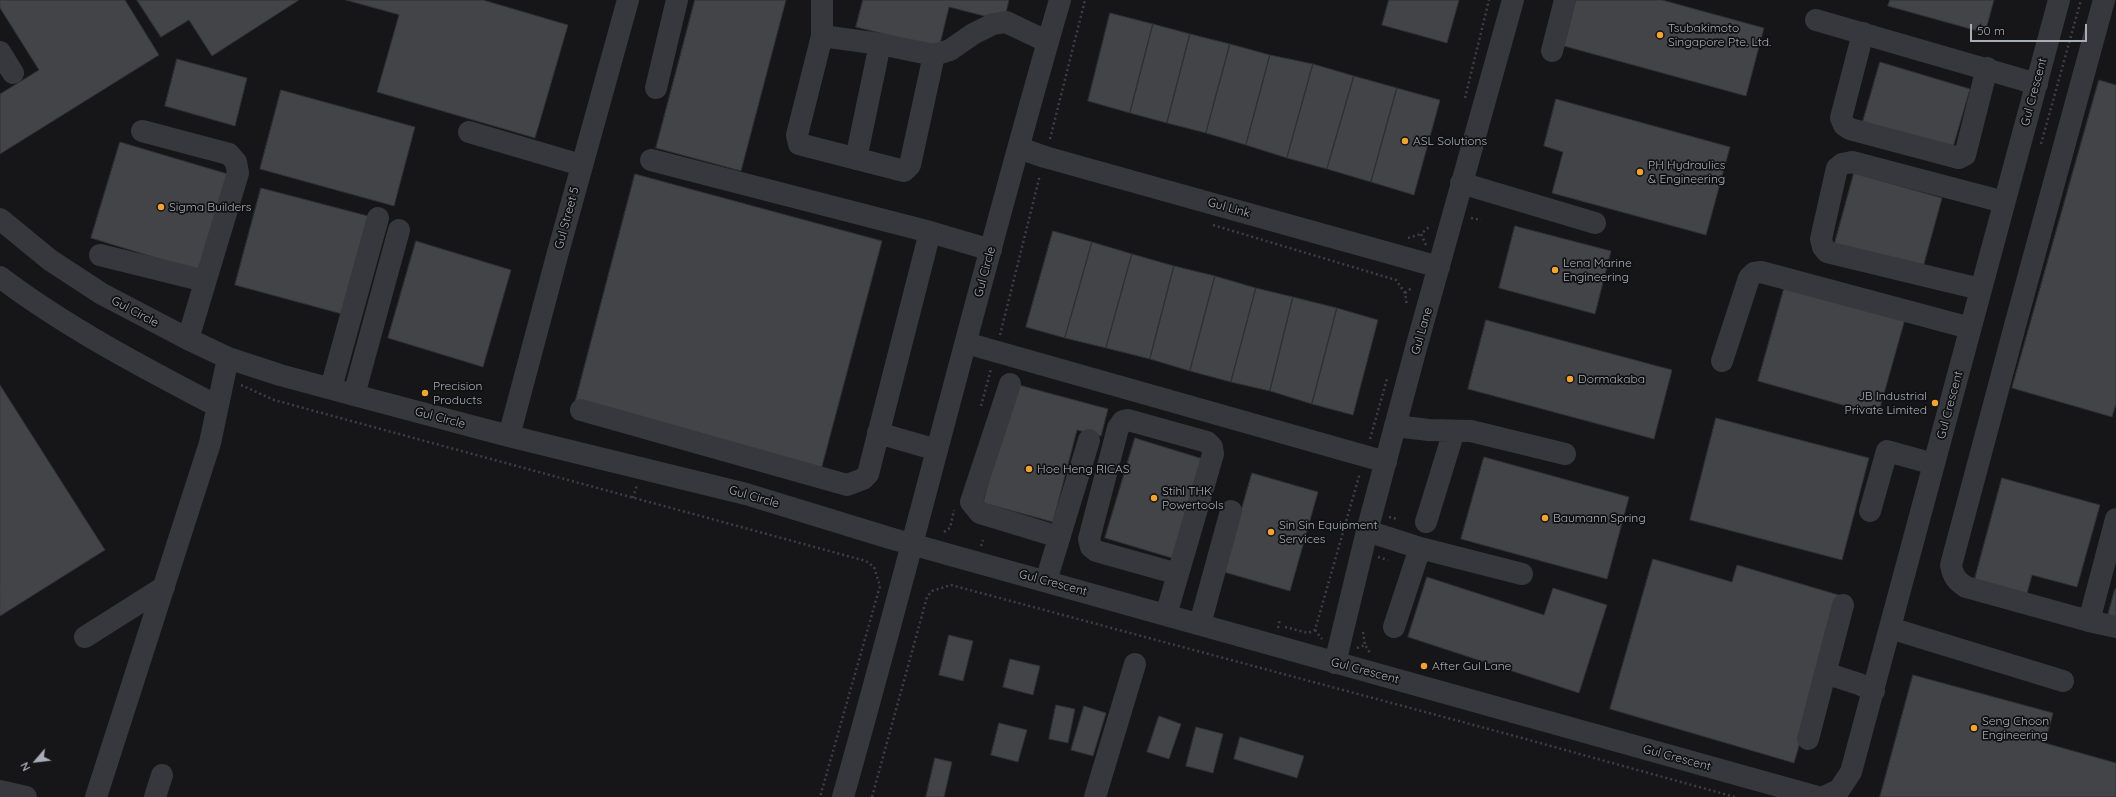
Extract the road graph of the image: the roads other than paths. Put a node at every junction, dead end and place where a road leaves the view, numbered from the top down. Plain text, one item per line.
1 (628, 0) edge
2 (677, 0) edge
3 (822, 0) edge
4 (1060, 0) edge
5 (1513, 0) edge
6 (1565, 0) edge
7 (2059, 0) edge
8 (2104, 0) edge
9 (1816, 20) dead end
10 (1863, 33) junction
11 (822, 36) junction
12 (1048, 42) junction
13 (880, 44) junction
14 (1552, 50) dead end
15 (0, 52) edge
16 (934, 55) junction
17 (1987, 68) junction
18 (13, 73) dead end
19 (2037, 84) junction
20 (656, 88) dead end
21 (142, 131) dead end
22 (469, 132) dead end
23 (1019, 148) junction
24 (856, 159) junction
25 (651, 160) dead end
26 (581, 165) junction
27 (1461, 183) junction
28 (2004, 202) junction
29 (378, 218) dead end
30 (0, 219) edge
31 (1595, 223) dead end
32 (399, 230) dead end
33 (930, 232) junction
34 (991, 250) junction
35 (100, 255) dead end
36 (1439, 267) junction
37 (0, 276) edge
38 (205, 281) junction
39 (1980, 289) junction
40 (1970, 328) junction
41 (188, 339) junction
42 (966, 343) junction
43 (1722, 361) dead end
44 (226, 367) junction
45 (1010, 384) dead end
46 (332, 388) junction
47 (354, 395) junction
48 (217, 406) junction
49 (581, 410) dead end
50 (1395, 426) junction
51 (1454, 431) junction
52 (878, 433) junction
53 (509, 436) junction
54 (1089, 440) dead end
55 (937, 450) junction
56 (1565, 454) dead end
57 (1386, 462) junction
58 (1934, 464) junction
59 (1231, 511) dead end
60 (1870, 511) dead end
61 (2116, 518) edge
62 (1426, 522) dead end
63 (1367, 531) junction
64 (1059, 537) junction
65 (912, 544) junction
66 (1420, 548) junction
67 (1178, 574) junction
68 (1522, 574) dead end
69 (1046, 581) junction
70 (164, 587) junction
71 (1843, 605) dead end
72 (1166, 615) junction
73 (2089, 621) junction
74 (1200, 624) junction
75 (1394, 627) dead end
76 (2116, 627) edge
77 (1890, 628) junction
78 (85, 637) dead end
79 (1337, 654) junction
80 (1135, 664) dead end
81 (1825, 673) junction
82 (2063, 681) dead end
83 (1874, 691) junction
84 (1808, 739) dead end
85 (162, 775) dead end
86 (1765, 789) edge
87 (0, 791) edge
88 (26, 797) edge
89 (96, 797) edge
90 (155, 797) edge
91 (843, 797) edge
92 (1095, 797) edge
93 (1818, 797) edge
94 (1824, 797) edge

1 - 26 street, Gul Street 5
2 - 20 street
3 - 11 street
4 - 12 street, Gul Circle
5 - 27 street, Gul Lane
6 - 14 street
7 - 19 street, Gul Crescent
8 - 73 street
9 - 10 street
10 - 17 street
10 - 17 street
11 - 13 street
11 - 24 street
12 - 16 street
12 - 23 street, Gul Circle
13 - 16 street
13 - 24 street
15 - 18 street
16 - 24 street
17 - 19 street
19 - 28 street, Gul Crescent
21 - 38 street
22 - 26 street
23 - 34 street, Gul Circle
23 - 36 street, Gul Link
25 - 33 street
26 - 53 street, Gul Street 5
27 - 31 street
27 - 36 street, Gul Lane
28 - 39 street, Gul Crescent
28 - 39 street
29 - 46 street
30 - 41 street, Gul Circle
32 - 47 street
33 - 34 street
33 - 52 street
34 - 42 street, Gul Circle
35 - 38 street
36 - 50 street, Gul Lane
37 - 48 street
38 - 41 street
39 - 40 street, Gul Crescent
40 - 43 street
40 - 58 street, Gul Crescent
41 - 44 street, Gul Circle
42 - 55 street, Gul Circle
42 - 57 street
44 - 46 street, Gul Circle
44 - 48 street
45 - 64 street
46 - 47 street, Gul Circle
47 - 53 street, Gul Circle
48 - 70 street
49 - 52 street
50 - 51 street
50 - 57 street, Gul Lane
51 - 56 street
51 - 62 street
52 - 55 street
53 - 65 street, Gul Circle
54 - 64 street
55 - 65 street, Gul Circle
57 - 63 street, Gul Lane
58 - 60 street
58 - 77 street, Gul Crescent
59 - 74 street
61 - 73 street
63 - 66 street
63 - 79 street, Gul Lane
64 - 69 street
65 - 69 street, Gul Crescent
65 - 91 street, Gul Circle
66 - 68 street
66 - 75 street
67 - 67 street
67 - 72 street
69 - 72 street, Gul Crescent
70 - 78 street
70 - 89 street
71 - 81 street
72 - 74 street, Gul Crescent
73 - 76 street
74 - 79 street, Gul Crescent
77 - 82 street
77 - 83 street, Gul Crescent
79 - 86 street, Gul Crescent
80 - 92 street
81 - 83 street
81 - 84 street
83 - 94 street, Gul Crescent
85 - 90 street
86 - 93 street, Gul Crescent
87 - 88 street

